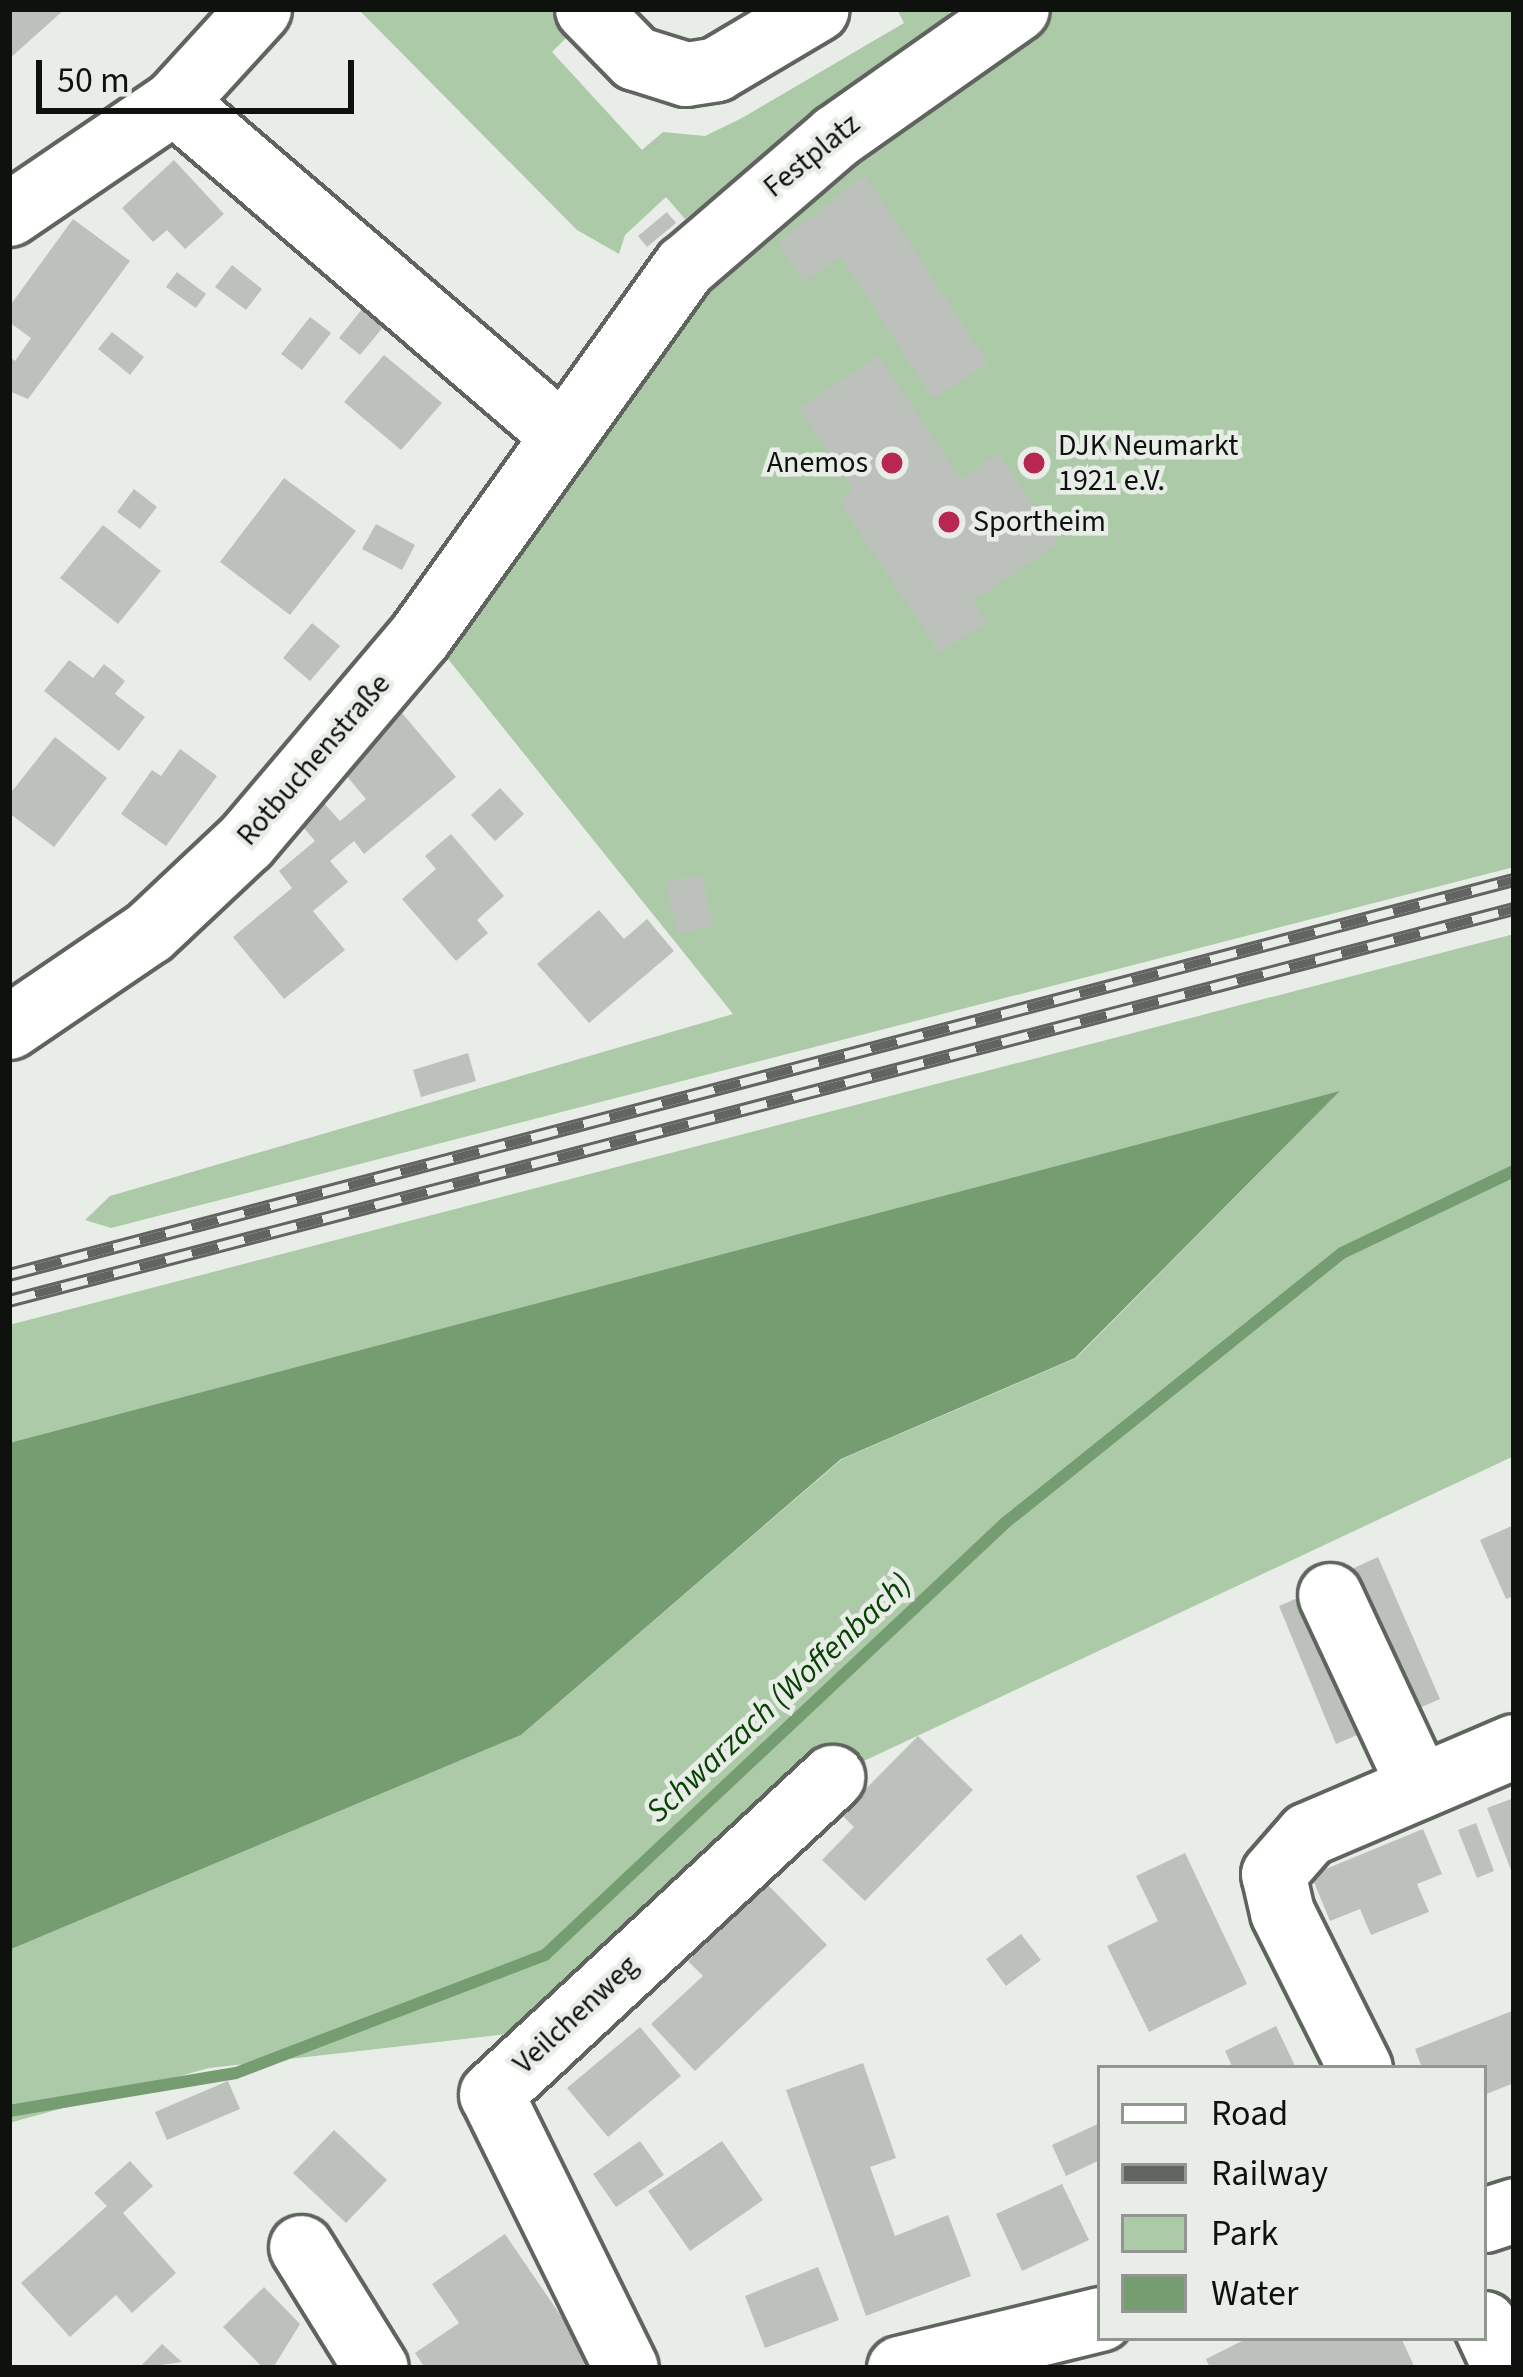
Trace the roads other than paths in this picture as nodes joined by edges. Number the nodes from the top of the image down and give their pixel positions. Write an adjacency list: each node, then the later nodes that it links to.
1 (259, 9): 5 (street)
2 (587, 9): 3 (street)
3 (818, 9)
4 (992, 16): 7 (street, Festplatz)
5 (174, 102): 6 (street); 8 (street)
6 (9, 214)
7 (631, 332): 8 (street, Rotbuchenstraße)
8 (561, 434): 9 (street, Rotbuchenstraße)
9 (9, 1027)
10 (1330, 1595): 13 (street)
11 (1514, 1746): 13 (street)
12 (832, 1777): 19 (street, Veilchenweg)
13 (1419, 1786): 14 (street)
14 (1358, 2065)
15 (301, 2247): 18 (street)
16 (1097, 2320): 20 (street)
17 (1487, 2329): 21 (street)
18 (376, 2368)
19 (626, 2368)
20 (899, 2368)
21 (1505, 2368)

